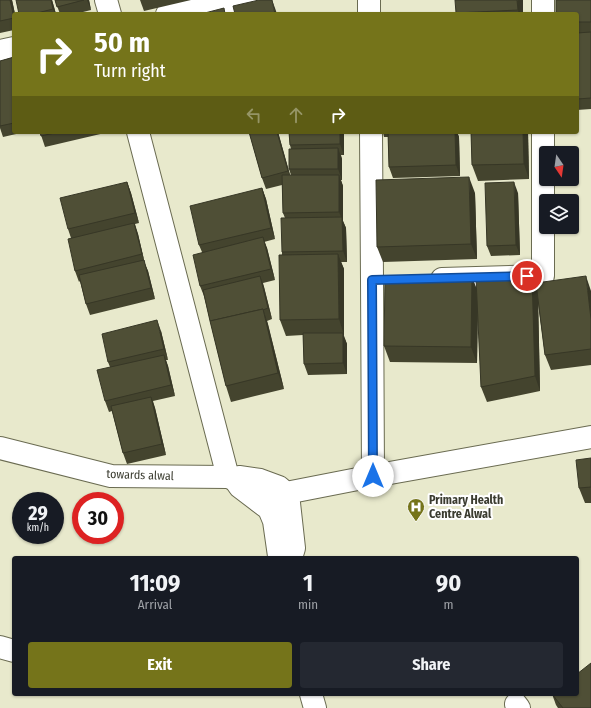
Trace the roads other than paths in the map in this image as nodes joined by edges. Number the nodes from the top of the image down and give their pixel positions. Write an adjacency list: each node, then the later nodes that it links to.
1 (106, 0): 5 (street)
2 (245, 0): 6 (street)
3 (369, 0): 7 (street)
4 (542, 0): 8 (street)
5 (109, 12)
6 (178, 12)
7 (370, 12)
8 (542, 12)
9 (12, 48): 10 (street)
10 (0, 51)
11 (139, 134): 18 (street)
12 (371, 134): 17 (street)
13 (542, 134): 14 (street)
14 (419, 279)
15 (591, 437): 17 (street)
16 (0, 448): 18 (street, towards alwal)
17 (373, 476): 19 (street)
18 (231, 478): 19 (street, towards alwal); 20 (street)
19 (286, 493): 20 (street); 22 (street)
20 (259, 501): 21 (street)
21 (279, 556)
22 (292, 556)
23 (0, 647): 24 (street)
24 (12, 650)
25 (312, 696): 26 (street)
26 (315, 708)

